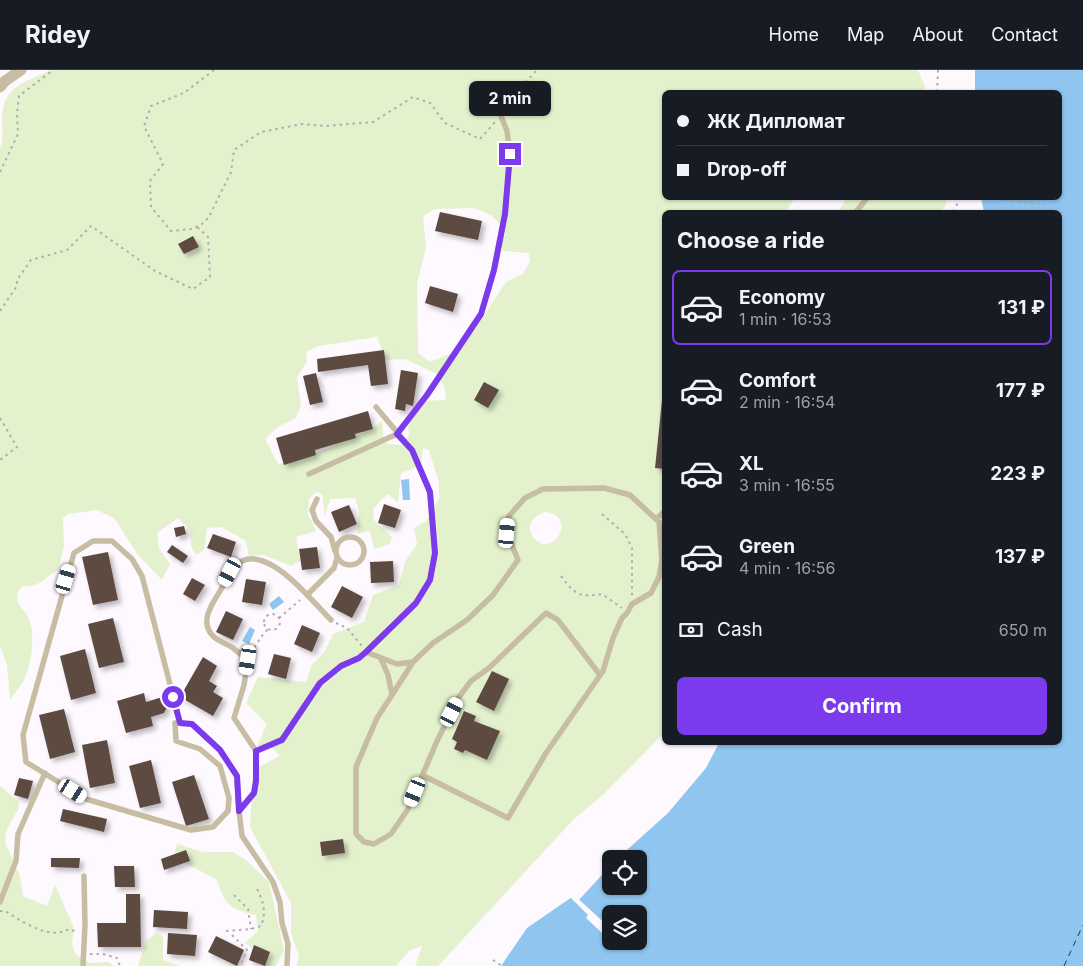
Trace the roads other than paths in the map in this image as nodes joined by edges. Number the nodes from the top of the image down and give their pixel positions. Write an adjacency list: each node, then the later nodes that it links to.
1 (21, 70): 2 (street)
2 (0, 88)
3 (499, 111): 7 (lane)
4 (865, 200): 5 (lane)
5 (858, 210)
6 (376, 408): 7 (lane)
7 (397, 434): 8 (lane); 16 (lane)
8 (308, 474)
9 (317, 499): 12 (lane)
10 (662, 514): 11 (lane)
11 (656, 519): 18 (lane); 19 (lane)
12 (336, 551): 13 (lane); 13 (lane)
13 (337, 558): 14 (lane)
14 (307, 595): 15 (lane); 22 (lane)
15 (331, 620)
16 (366, 652): 17 (lane); 22 (lane)
17 (381, 659): 18 (lane); 20 (lane)
18 (412, 662): 20 (lane)
19 (600, 675): 24 (lane); 24 (lane)
20 (392, 694): 24 (lane)
21 (180, 723): 23 (lane); 23 (lane); 25 (lane)
22 (256, 751): 25 (lane)
23 (45, 773): 27 (lane)
24 (422, 775)
25 (239, 811): 29 (lane)
26 (84, 876): 28 (lane)
27 (0, 902)
28 (83, 966)
29 (287, 966)

